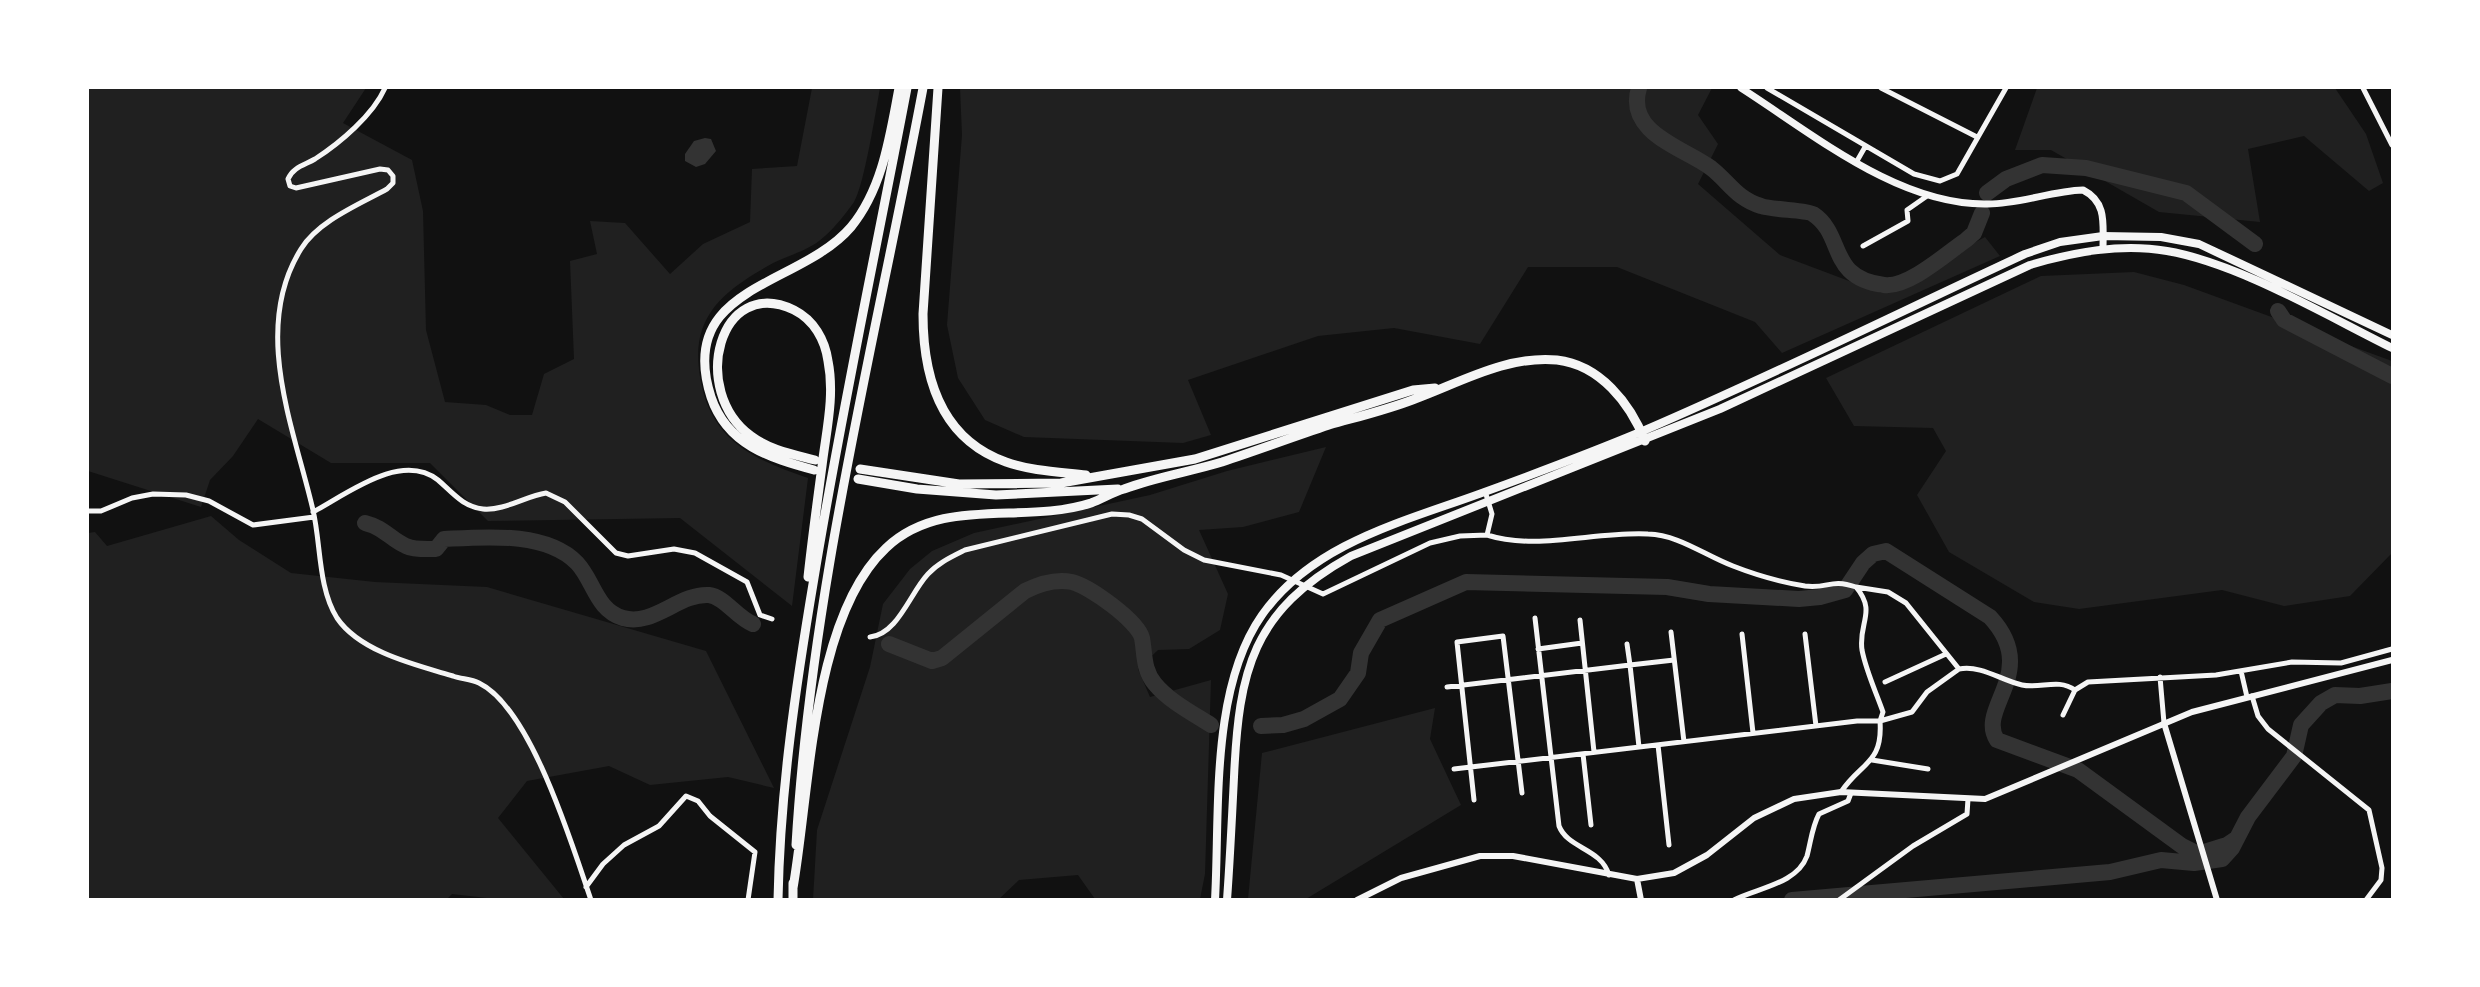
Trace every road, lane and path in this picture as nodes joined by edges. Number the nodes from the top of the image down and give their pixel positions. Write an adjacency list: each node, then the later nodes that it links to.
1 (385, 88): 28 (street)
2 (899, 88): 53 (highway)
3 (907, 88): 53 (highway)
4 (923, 88): 86 (highway)
5 (938, 88): 23 (highway)
6 (1741, 88): 14 (main road)
7 (1767, 88): 13 (street)
8 (1881, 88): 11 (street)
9 (2004, 88): 11 (street)
10 (2363, 88): 12 (street)
11 (1977, 136): 13 (street)
12 (2392, 145)
13 (1865, 147): 14 (street)
14 (1857, 160): 15 (main road)
15 (1927, 196): 16 (main road); 17 (street)
16 (2103, 236): 18 (main road); 19 (main road); 22 (main road)
17 (1863, 246)
18 (2103, 248): 20 (main road); 22 (main road)
19 (2392, 335)
20 (2392, 348)
21 (1440, 387): 22 (highway); 23 (highway); 24 (highway)
22 (1643, 436): 25 (main road); 26 (main road)
23 (1096, 476): 24 (highway)
24 (1123, 489): 86 (highway)
25 (1485, 491): 26 (street); 30 (main road)
26 (1489, 502): 29 (street); 31 (main road)
27 (88, 510): 28 (street)
28 (314, 515): 34 (street); 85 (street)
29 (1487, 536): 31 (street); 32 (street)
30 (1292, 581): 31 (street); 39 (street); 91 (main road)
31 (1304, 587): 92 (main road)
32 (1855, 587): 44 (street); 61 (street)
33 (1535, 618): 42 (street)
34 (772, 619)
35 (1580, 620): 40 (street)
36 (1671, 632): 45 (street)
37 (1742, 634): 64 (street)
38 (1805, 634): 63 (street)
39 (870, 637)
40 (1582, 643): 42 (street); 49 (street)
41 (1627, 644): 47 (street)
42 (1538, 649): 51 (street)
43 (2392, 649): 50 (street)
44 (1946, 654): 48 (street); 55 (street)
45 (1674, 660): 47 (street); 65 (street)
46 (2392, 660): 59 (street)
47 (1630, 665): 49 (street); 67 (street)
48 (1959, 669): 58 (street); 61 (street)
49 (1586, 670): 51 (street); 68 (street)
50 (2241, 671): 52 (street); 59 (street)
51 (1541, 676): 54 (street); 70 (street)
52 (2160, 677): 58 (street); 62 (street)
53 (797, 680): 89 (highway)
54 (1508, 680): 56 (street); 56 (street); 72 (street)
55 (1885, 682)
56 (1461, 685): 57 (street); 73 (street)
57 (1447, 687)
58 (2075, 690): 60 (street)
59 (2250, 696): 62 (street); 98 (street)
60 (2063, 715)
61 (1880, 722): 63 (street); 71 (street)
62 (2164, 723): 79 (street); 97 (street)
63 (1816, 726): 64 (street)
64 (1754, 733): 65 (street)
65 (1684, 741): 66 (street)
66 (1658, 745): 67 (street); 82 (street)
67 (1639, 747): 68 (street)
68 (1594, 752): 69 (street)
69 (1583, 754): 70 (street); 81 (street)
70 (1551, 757): 72 (street); 83 (street)
71 (1872, 760): 75 (street); 76 (street)
72 (1517, 761): 73 (street); 77 (street)
73 (1471, 767): 74 (street); 80 (street)
74 (1454, 769)
75 (1928, 769)
76 (1841, 792): 78 (street); 84 (street)
77 (1522, 793)
78 (1851, 793): 79 (street); 95 (street)
79 (1968, 799): 96 (street)
80 (1474, 800)
81 (1591, 825)
82 (1669, 845)
83 (1609, 875): 84 (street); 93 (street)
84 (1637, 879): 94 (street)
85 (586, 887): 87 (street); 88 (street)
86 (793, 887): 90 (highway)
87 (591, 900)
88 (748, 900)
89 (778, 900)
90 (793, 900)
91 (1215, 900)
92 (1227, 900)
93 (1357, 900)
94 (1641, 900)
95 (1734, 900)
96 (1839, 900)
97 (2217, 900)
98 (2366, 900)

